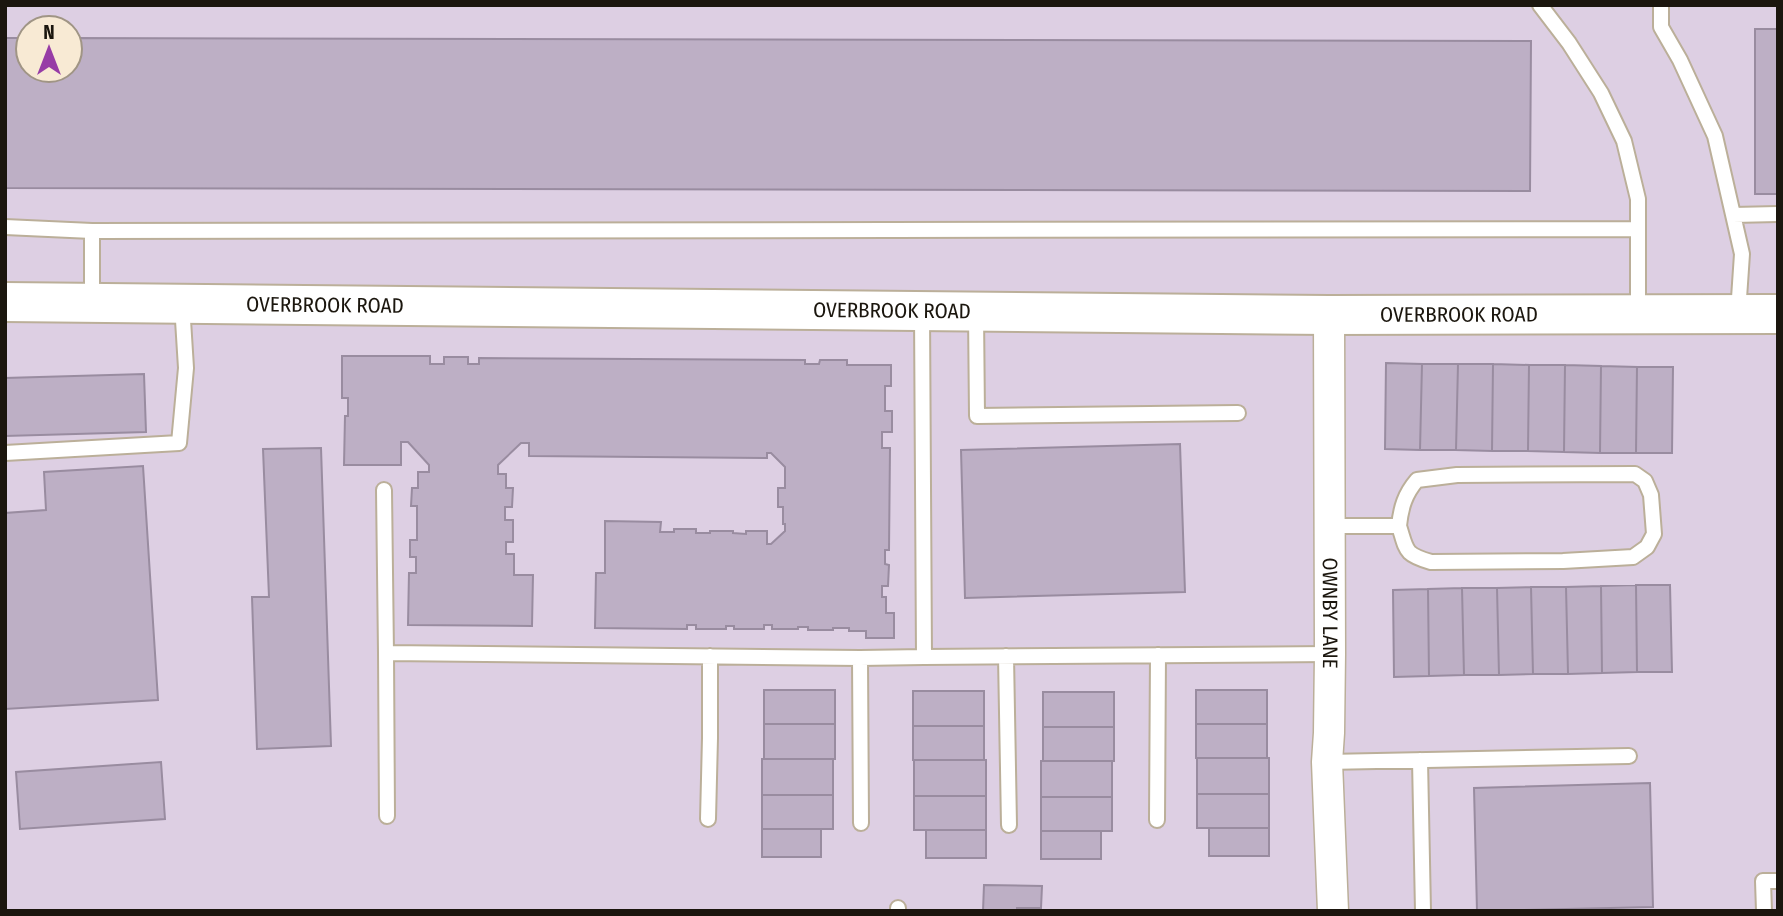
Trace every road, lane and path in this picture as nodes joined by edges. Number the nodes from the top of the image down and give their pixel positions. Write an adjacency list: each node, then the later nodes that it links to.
1 (1540, 5): 6 (lane)
2 (1661, 5): 4 (lane)
3 (1778, 214): 4 (lane)
4 (1733, 215): 14 (lane)
5 (5, 227): 7 (lane)
6 (1638, 229): 7 (lane); 13 (lane)
7 (92, 231): 9 (lane)
8 (5, 302): 9 (street, OVERBROOK ROAD)
9 (92, 303): 10 (street, OVERBROOK ROAD)
10 (182, 304): 11 (street, OVERBROOK ROAD); 18 (lane)
11 (922, 311): 12 (street, OVERBROOK ROAD); 27 (lane)
12 (976, 311): 16 (street, OVERBROOK ROAD); 17 (lane)
13 (1638, 314): 14 (street, OVERBROOK ROAD); 16 (street, OVERBROOK ROAD)
14 (1738, 314): 15 (street, OVERBROOK ROAD)
15 (1778, 314)
16 (1329, 315): 20 (street, OWNBY LANE)
17 (1238, 413)
18 (5, 453)
19 (384, 490): 22 (lane)
20 (1329, 526): 21 (lane); 23 (street, OWNBY LANE)
21 (1399, 526): 21 (lane)
22 (386, 653): 25 (lane); 32 (lane)
23 (1330, 654): 24 (lane); 31 (street, OWNBY LANE)
24 (1158, 655): 26 (lane); 34 (lane)
25 (710, 656): 28 (lane); 33 (lane)
26 (1006, 656): 27 (lane); 36 (lane)
27 (924, 657): 28 (lane)
28 (860, 658): 35 (lane)
29 (1629, 756): 30 (lane)
30 (1420, 760): 31 (lane); 39 (lane)
31 (1327, 762): 38 (street, OWNBY LANE)
32 (387, 816)
33 (708, 819)
34 (1157, 820)
35 (861, 823)
36 (1009, 825)
37 (1778, 881): 40 (lane)
38 (1333, 911)
39 (1423, 911)
40 (1764, 911)

